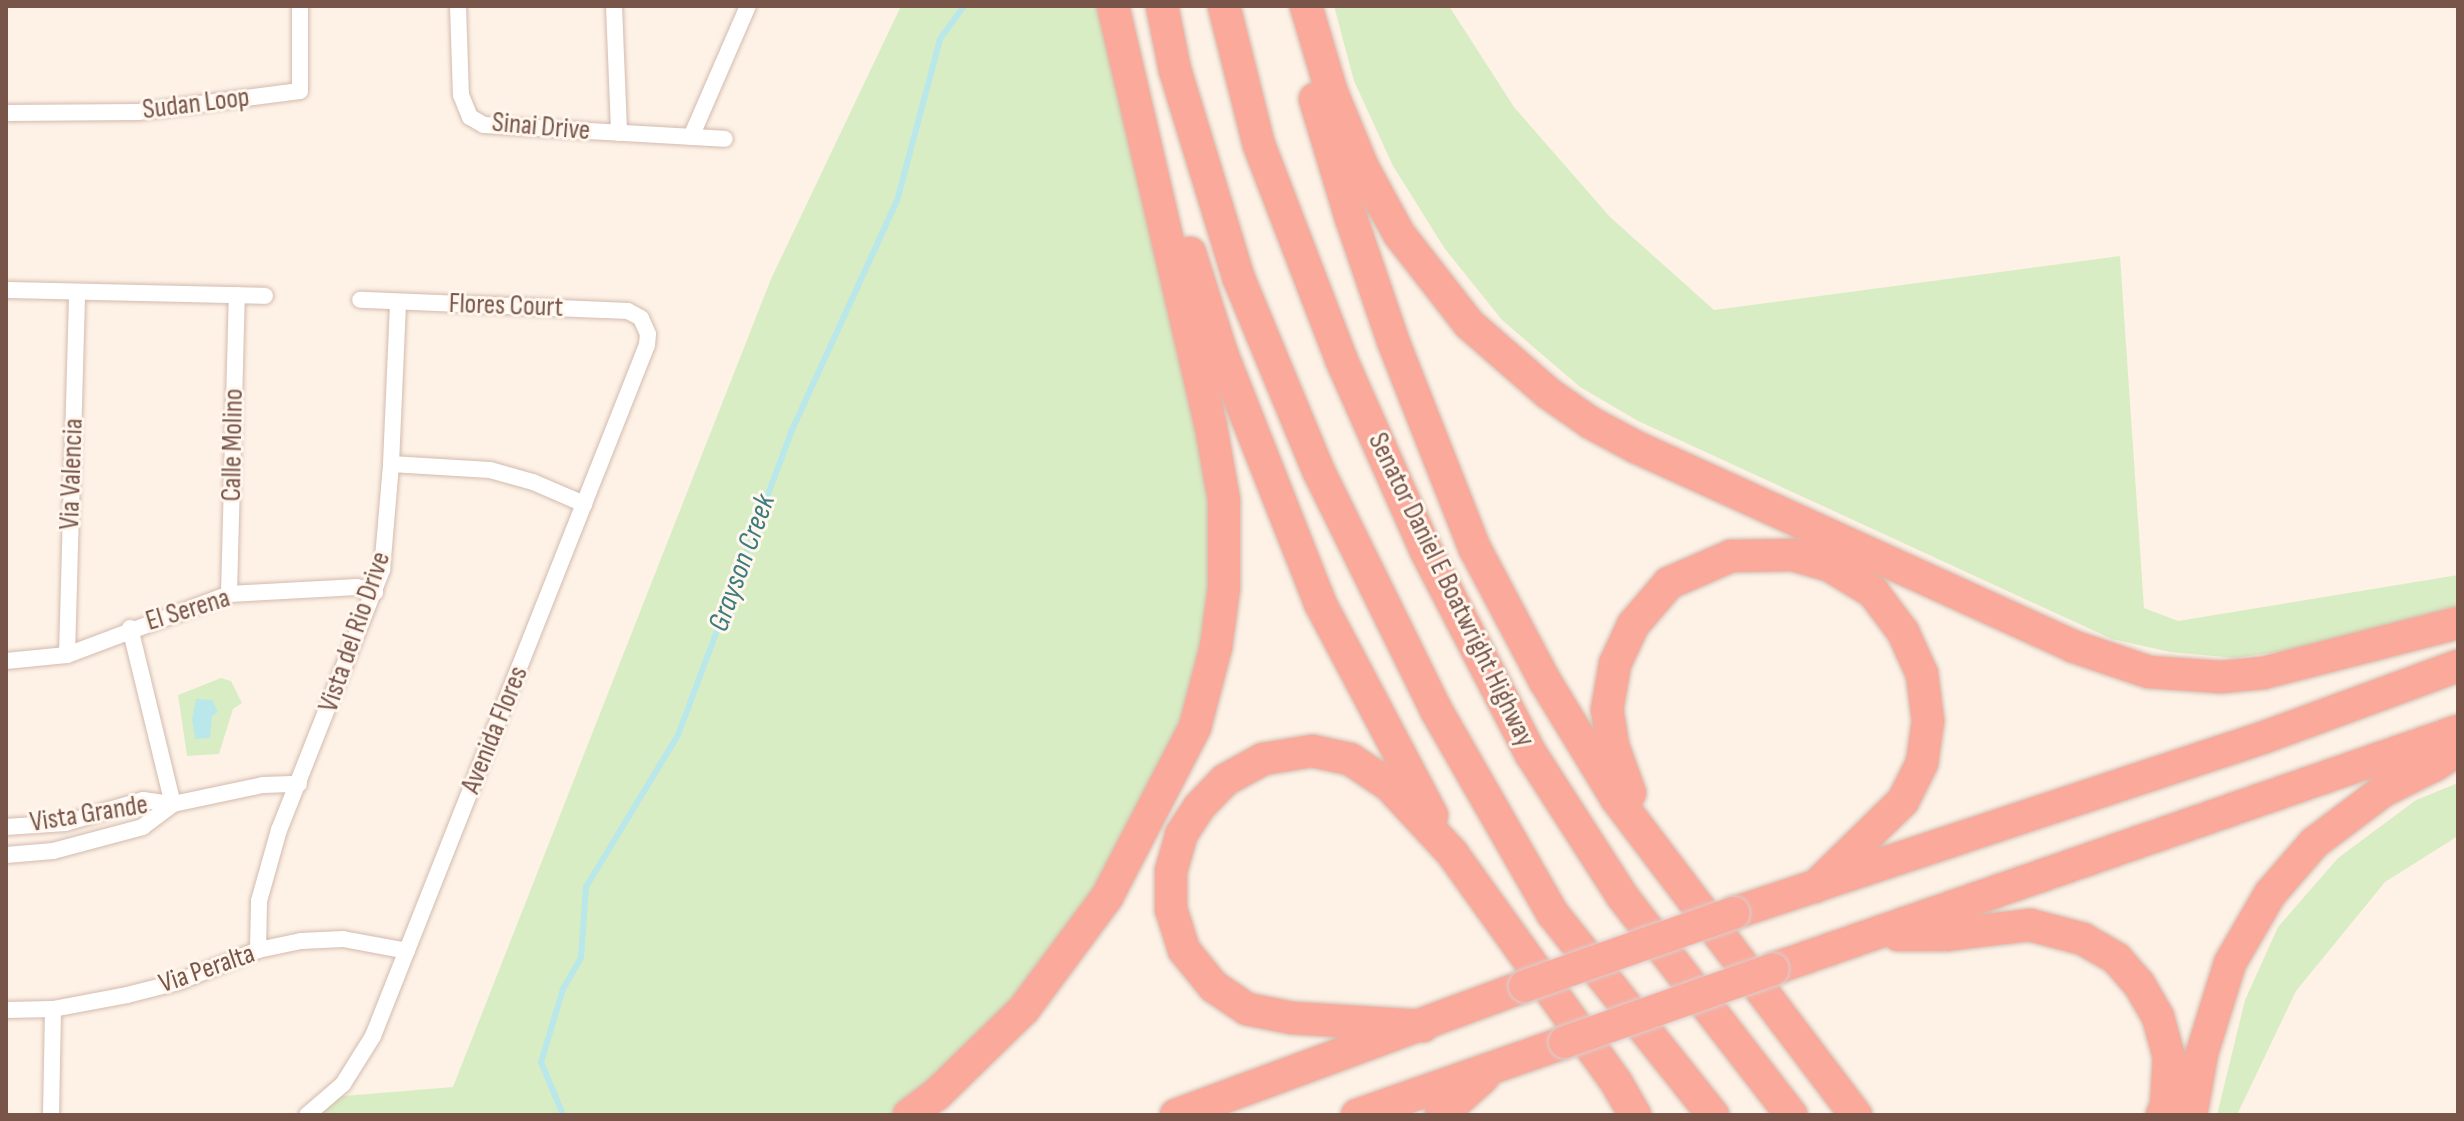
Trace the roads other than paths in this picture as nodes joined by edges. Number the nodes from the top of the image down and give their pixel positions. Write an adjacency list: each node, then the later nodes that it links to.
1 (300, 6): 10 (street, Sudan Loop)
2 (458, 6): 11 (street, Sinai Drive)
3 (614, 6): 11 (street)
4 (748, 6): 12 (street)
5 (1162, 6): 55 (highway)
6 (1224, 6): 56 (highway, Senator Daniel E Boatwright Highway)
7 (1295, 6): 35 (highway)
8 (1306, 6): 25 (highway)
9 (1114, 15): 36 (highway); 49 (highway)
10 (6, 113)
11 (619, 133): 12 (street, Sinai Drive)
12 (691, 137): 13 (street, Sinai Drive)
13 (725, 139)
14 (6, 290): 15 (street)
15 (77, 293): 16 (street); 27 (street, Via Valencia)
16 (237, 295): 17 (street); 24 (street, Calle Molino)
17 (265, 296)
18 (360, 300): 19 (street, Flores Court)
19 (398, 303): 20 (street, Flores Court); 21 (street, Vista del Rio Drive)
20 (645, 325): 22 (street, Avenida Flores)
21 (391, 464): 22 (street); 23 (street, Vista del Rio Drive)
22 (584, 504): 41 (street, Avenida Flores)
23 (375, 592): 24 (street, El Serena); 32 (street, Vista del Rio Drive)
24 (229, 594): 26 (street, El Serena)
25 (2458, 623)
26 (130, 628): 27 (street, El Serena); 33 (street, Vista Grande)
27 (67, 655): 28 (street, El Serena)
28 (6, 661)
29 (2458, 666): 38 (highway)
30 (2458, 731): 39 (highway)
31 (2458, 750): 59 (highway)
32 (299, 784): 33 (street, Vista Grande); 40 (street, Vista del Rio Drive)
33 (173, 804): 34 (street, Vista Grande); 37 (street, Vista Grande)
34 (6, 827)
35 (1655, 847): 38 (highway); 57 (highway)
36 (1452, 853): 44 (highway); 46 (highway)
37 (6, 855)
38 (1815, 887): 44 (highway, bridge)
39 (1871, 935): 45 (highway, bridge); 58 (highway)
40 (258, 950): 41 (street, Via Peralta); 42 (street, Via Peralta)
41 (407, 951): 48 (street, Avenida Flores)
42 (53, 1009): 43 (street, Via Peralta); 47 (street)
43 (6, 1010)
44 (1423, 1026): 50 (highway)
45 (1494, 1067): 51 (highway); 52 (highway)
46 (1616, 1082): 53 (highway); 54 (highway)
47 (51, 1115)
48 (307, 1115)
49 (909, 1115)
50 (1176, 1115)
51 (1357, 1115)
52 (1441, 1115)
53 (1635, 1115)
54 (1647, 1115)
55 (1713, 1115)
56 (1791, 1115)
57 (1856, 1115)
58 (2162, 1115)
59 (2191, 1115)

